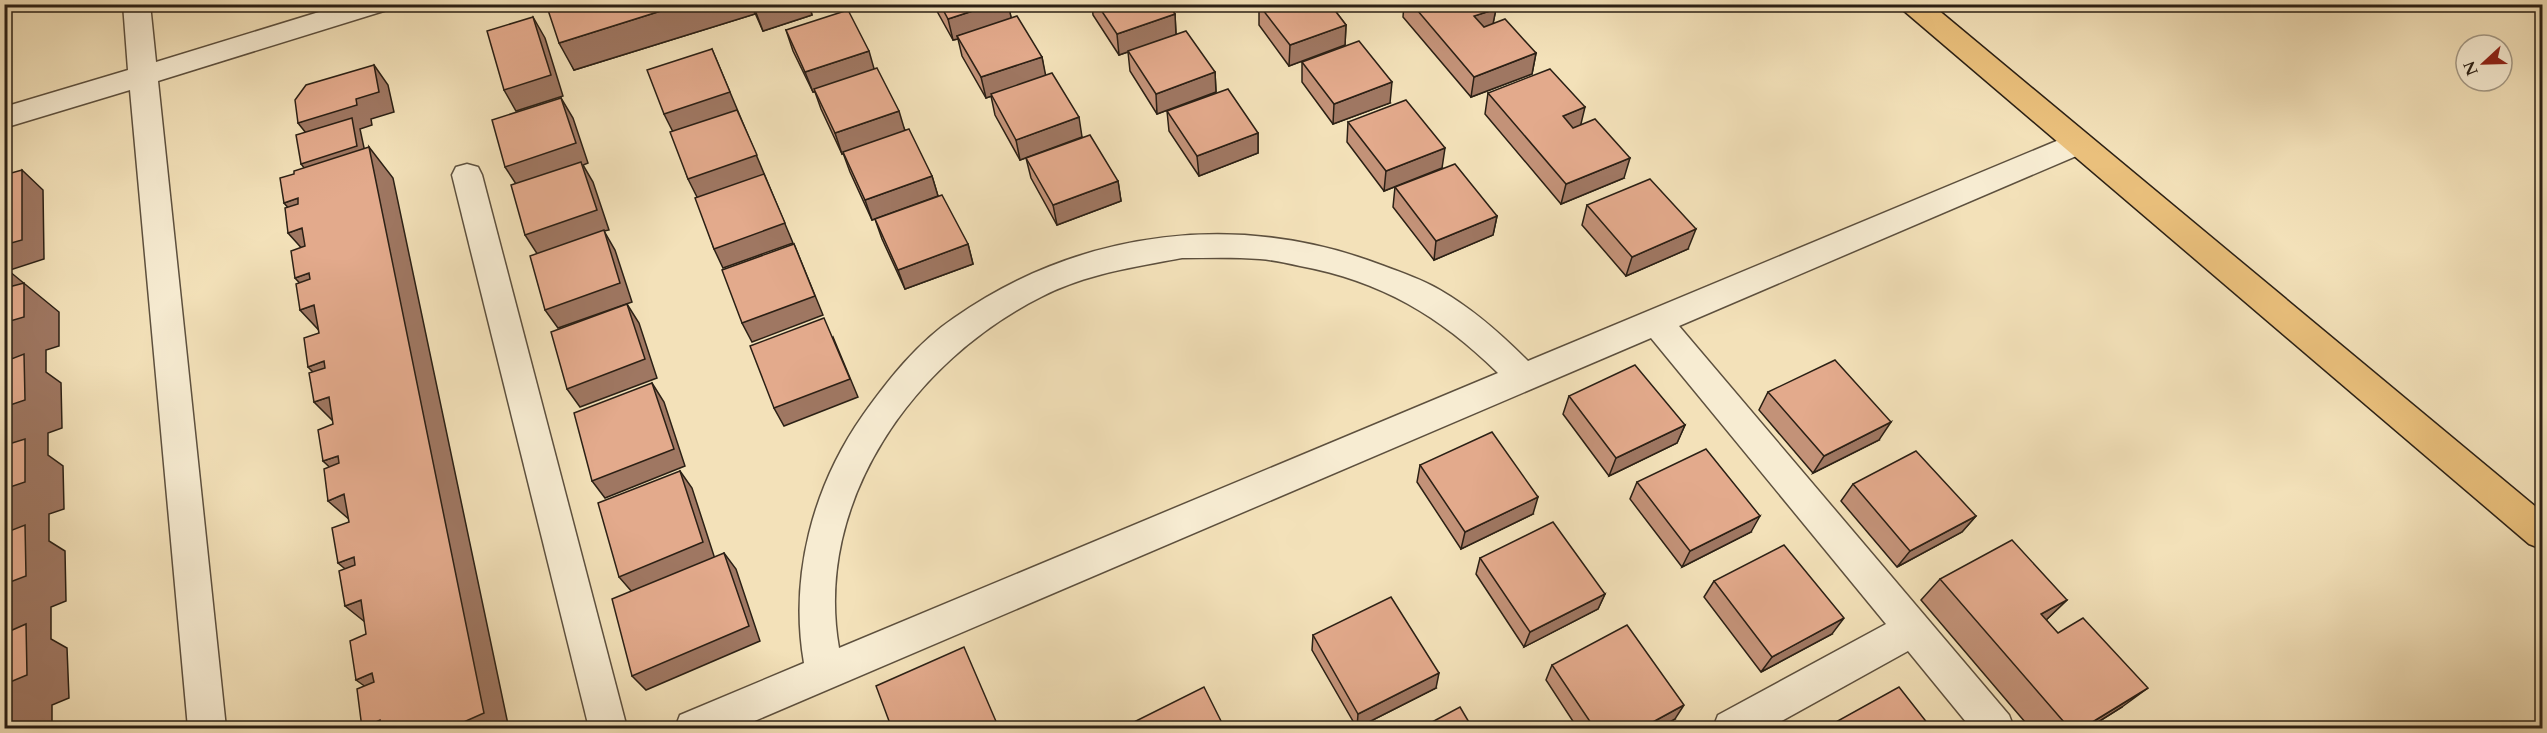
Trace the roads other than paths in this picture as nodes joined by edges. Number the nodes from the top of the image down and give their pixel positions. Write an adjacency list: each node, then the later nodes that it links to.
1 (136, 4): 4 (street)
2 (377, 4): 4 (street)
3 (1913, 4): 6 (main road)
4 (143, 76): 5 (street); 13 (street)
5 (4, 118)
6 (2078, 143): 8 (street); 10 (main road)
7 (467, 175): 14 (street)
8 (1656, 321): 9 (street); 11 (street)
9 (1524, 378): 12 (street); 12 (street)
10 (2542, 532)
11 (1913, 629): 16 (street); 17 (street)
12 (825, 673): 15 (street)
13 (207, 729)
14 (608, 729)
15 (694, 729)
16 (1732, 729)
17 (1995, 729)

